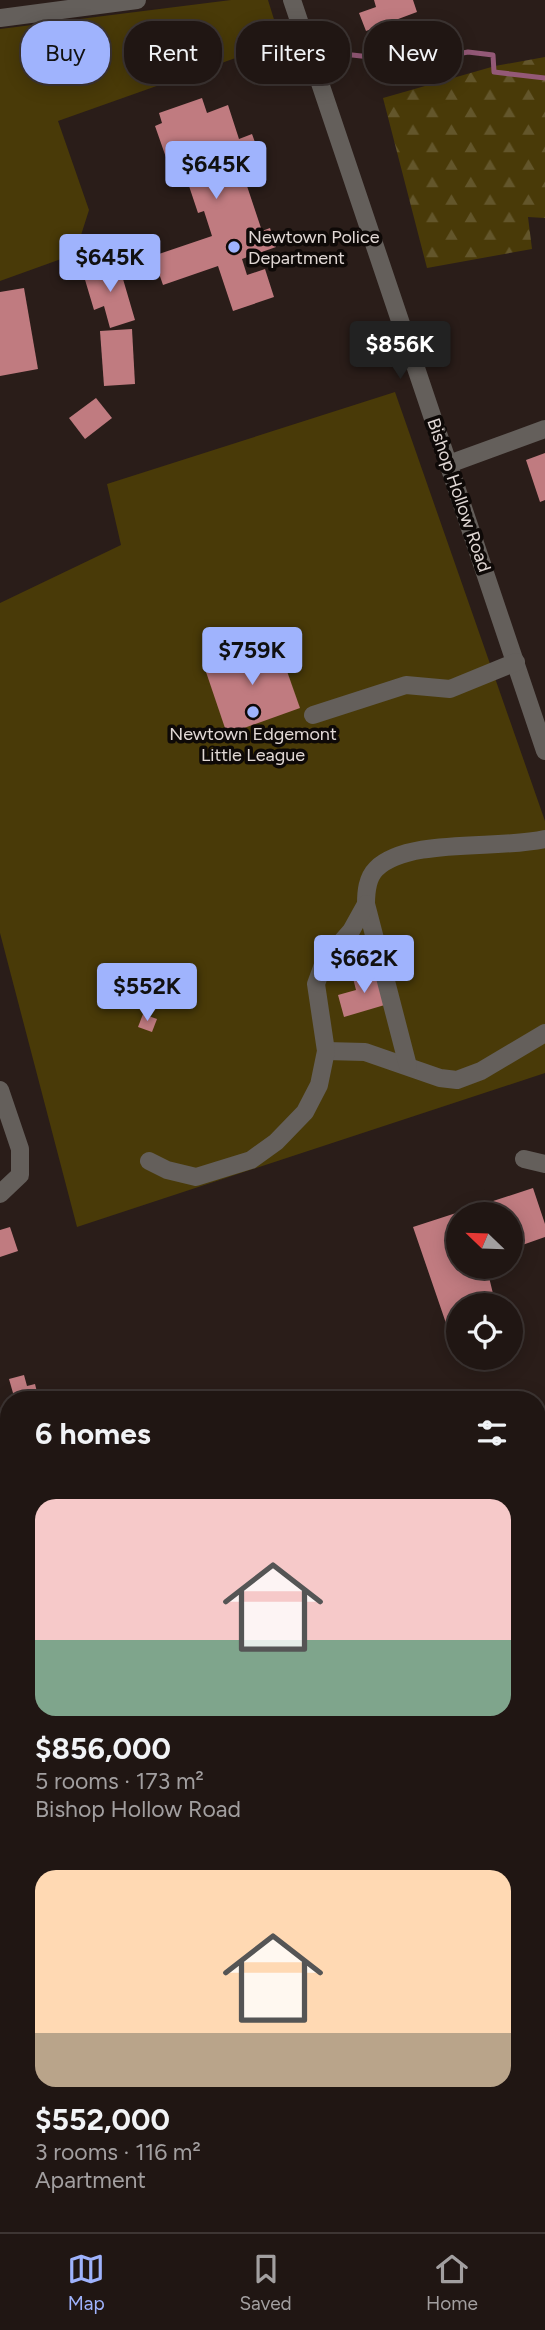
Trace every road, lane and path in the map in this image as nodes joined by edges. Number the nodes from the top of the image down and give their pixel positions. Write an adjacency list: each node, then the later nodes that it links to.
1 (137, 0): 3 (street)
2 (292, 0): 5 (street, Bishop Hollow Road)
3 (0, 18)
4 (545, 429): 5 (street)
5 (449, 464): 6 (street, Bishop Hollow Road)
6 (516, 662): 7 (street); 8 (street, Bishop Hollow Road)
7 (313, 715)
8 (545, 751)
9 (545, 839): 10 (street)
10 (366, 904): 12 (street); 13 (street)
11 (545, 1033): 13 (street)
12 (326, 1051): 13 (street); 16 (street)
13 (408, 1066)
14 (0, 1090): 18 (street)
15 (524, 1159): 17 (street)
16 (149, 1161)
17 (545, 1164)
18 (0, 1194)

